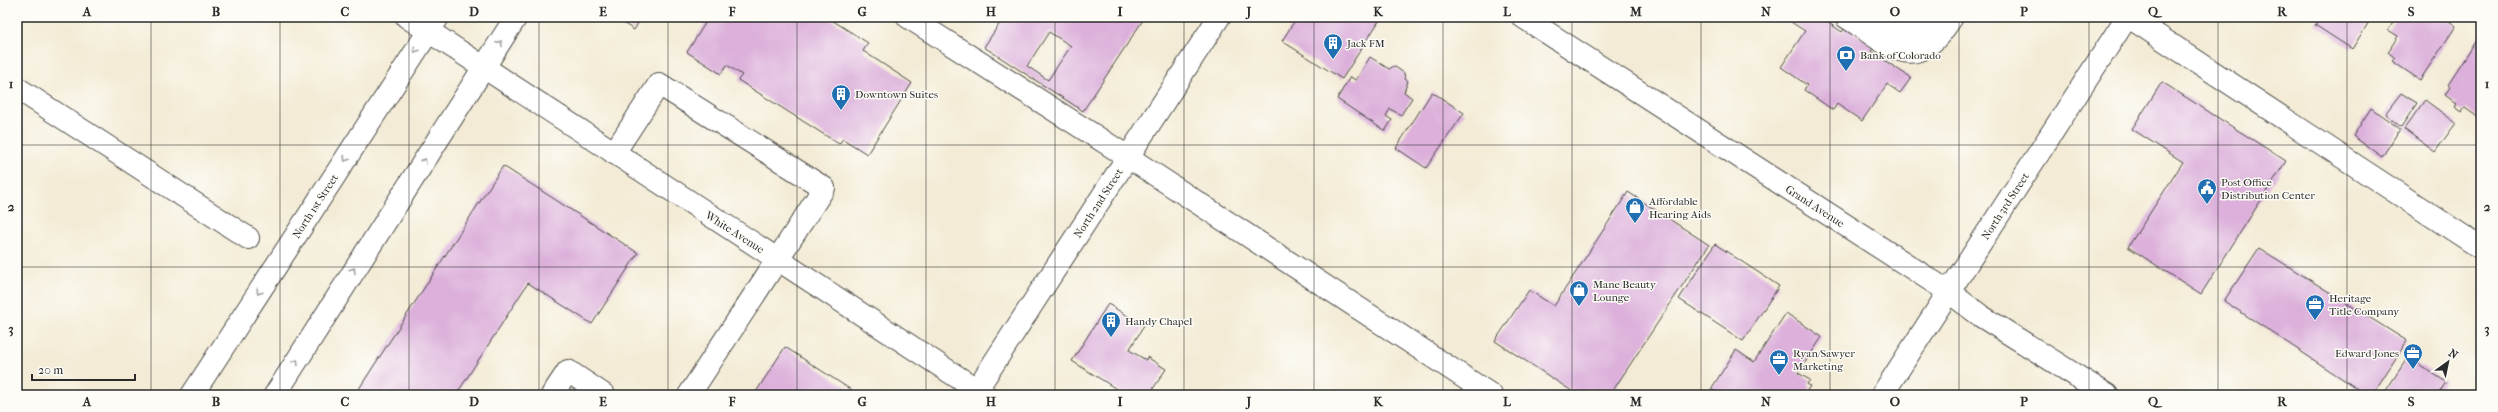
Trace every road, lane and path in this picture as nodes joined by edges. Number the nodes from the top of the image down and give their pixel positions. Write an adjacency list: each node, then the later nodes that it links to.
1 (407, 17): 10 (main road, White Avenue)
2 (516, 17): 12 (main road, one-way to 2)
3 (908, 17): 15 (main road)
4 (1219, 17): 15 (main road, North 2nd Street)
5 (1523, 17): 19 (main road, Grand Avenue)
6 (1908, 17): 11 (main road)
7 (1930, 17): 11 (main road)
8 (1952, 17): 11 (main road)
9 (2128, 17): 17 (main road); 19 (main road, North 3rd Street)
10 (433, 24): 12 (main road, White Avenue); 21 (main road, North 1st Street, one-way to 21)
11 (1874, 29)
12 (484, 68): 14 (main road, White Avenue); 22 (main road, one-way to 12)
13 (17, 88): 16 (main road)
14 (614, 153): 18 (main road, White Avenue); 18 (main road)
15 (1128, 157): 20 (main road, North 2nd Street); 26 (main road)
16 (248, 238)
17 (2481, 248)
18 (778, 260): 20 (main road, White Avenue); 25 (main road)
19 (1949, 292): 27 (main road, North 3rd Street); 28 (main road, Grand Avenue)
20 (981, 392)
21 (192, 395)
22 (275, 395)
23 (552, 395): 24 (main road)
24 (604, 395)
25 (689, 395)
26 (1491, 395)
27 (1882, 395)
28 (2107, 395)

